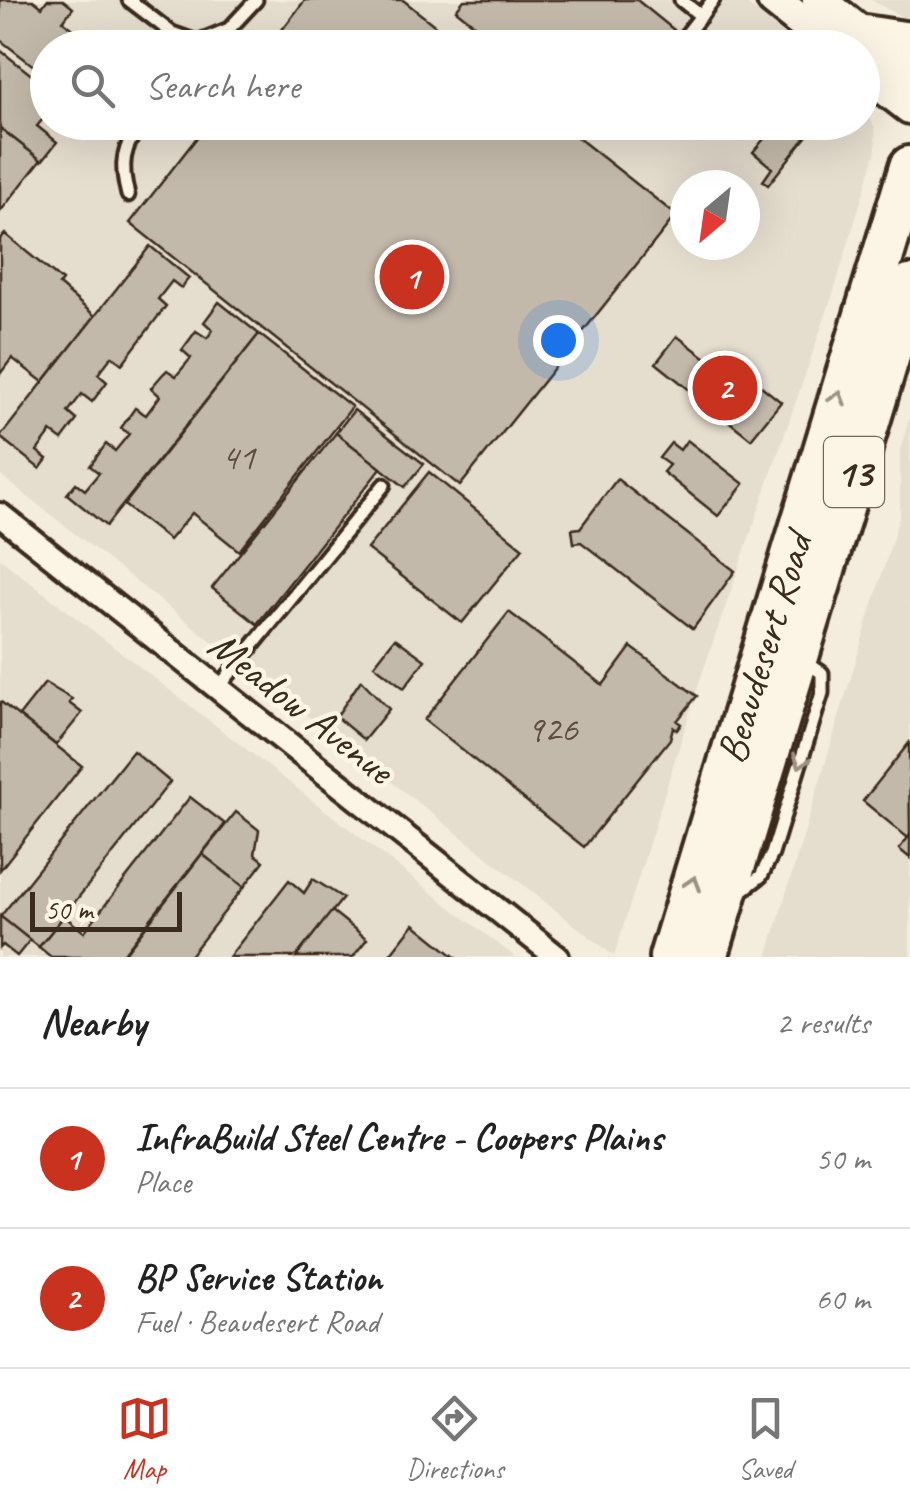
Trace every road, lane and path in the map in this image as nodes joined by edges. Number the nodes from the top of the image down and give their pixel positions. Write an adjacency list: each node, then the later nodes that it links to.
1 (128, 0): 8 (lane)
2 (256, 0): 9 (lane)
3 (681, 0): 7 (lane)
4 (713, 0): 7 (lane)
5 (774, 0): 11 (main road)
6 (819, 0): 12 (main road)
7 (701, 16): 10 (lane)
8 (167, 30)
9 (224, 30)
10 (690, 30)
11 (820, 30)
12 (839, 30)
13 (910, 43): 14 (highway)
14 (880, 47)
15 (880, 61): 16 (main road)
16 (910, 72)
17 (880, 78): 18 (main road)
18 (910, 108)
19 (131, 140): 21 (lane)
20 (910, 167): 25 (highway, Beaudesert Road / 13, one-way to 20)
21 (128, 195)
22 (910, 286): 25 (highway, Beaudesert Road / 13)
23 (384, 485): 26 (lane)
24 (0, 515): 26 (street, Meadow Avenue)
25 (778, 659): 28 (highway, Beaudesert Road / 13, one-way to 25); 29 (highway, Beaudesert Road / 13, one-way to 29)
26 (218, 688): 27 (street, Meadow Avenue)
27 (557, 957)
28 (670, 957)
29 (707, 957)

